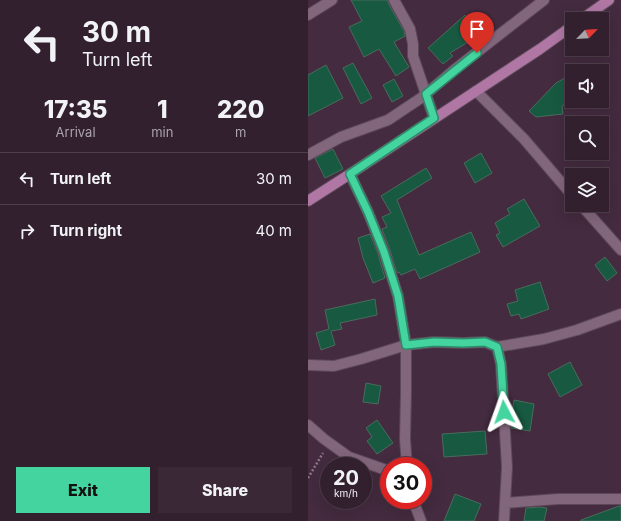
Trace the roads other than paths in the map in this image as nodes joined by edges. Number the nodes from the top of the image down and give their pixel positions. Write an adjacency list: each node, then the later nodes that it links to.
1 (332, 0): 6 (street)
2 (394, 0): 9 (street)
3 (544, 0): 9 (street)
4 (609, 0): 5 (main road)
5 (592, 12)
6 (308, 15)
7 (565, 31): 8 (main road)
8 (476, 91): 10 (main road); 13 (street)
9 (426, 94): 10 (street); 11 (street)
10 (434, 118): 12 (main road)
11 (308, 155)
12 (350, 174): 14 (main road); 18 (street)
13 (565, 187)
14 (308, 201)
15 (587, 212): 16 (street)
16 (621, 250)
17 (621, 314): 19 (street)
18 (406, 345): 19 (street); 20 (street); 22 (street)
19 (497, 347): 25 (street)
20 (308, 365)
21 (308, 425): 23 (street)
22 (407, 457)
23 (380, 467)
24 (621, 499): 25 (street)
25 (505, 503): 28 (street)
26 (416, 509): 27 (street)
27 (421, 521)
28 (504, 521)

